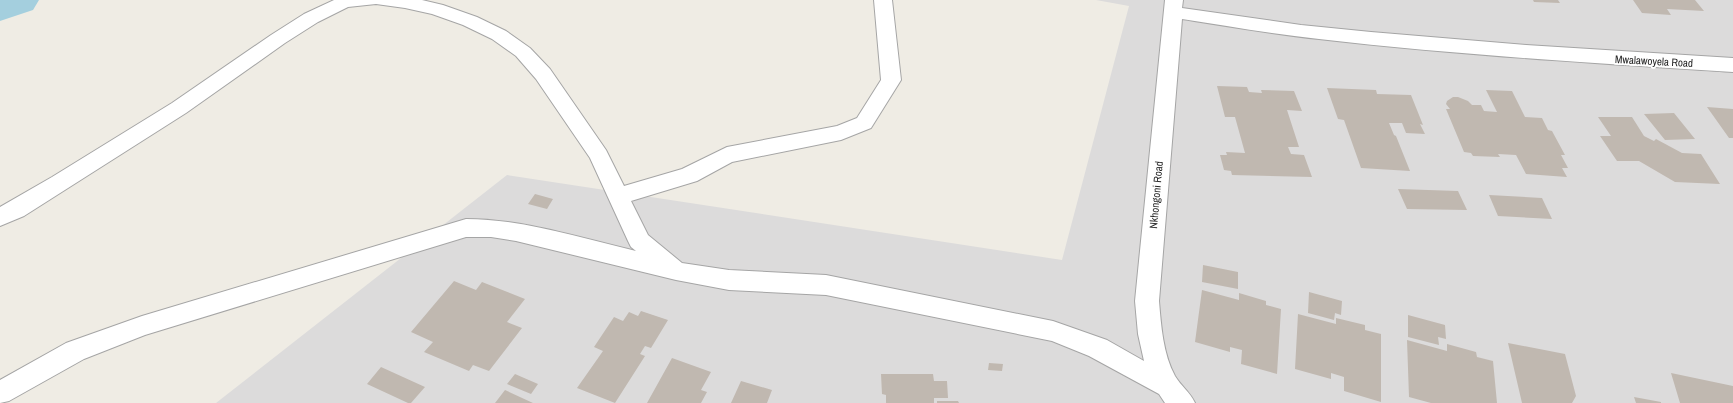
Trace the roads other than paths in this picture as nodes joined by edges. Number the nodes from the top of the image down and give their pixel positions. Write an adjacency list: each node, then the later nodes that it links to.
1 (370, 0): 7 (street)
2 (382, 0): 6 (street)
3 (883, 0): 6 (street)
4 (1173, 6): 5 (street, Mwalawoyela Road); 10 (street, Nkhongoni Road)
5 (1733, 65)
6 (619, 196): 8 (street)
7 (0, 217)
8 (676, 271): 9 (street); 10 (street)
9 (0, 393)
10 (1176, 395)

